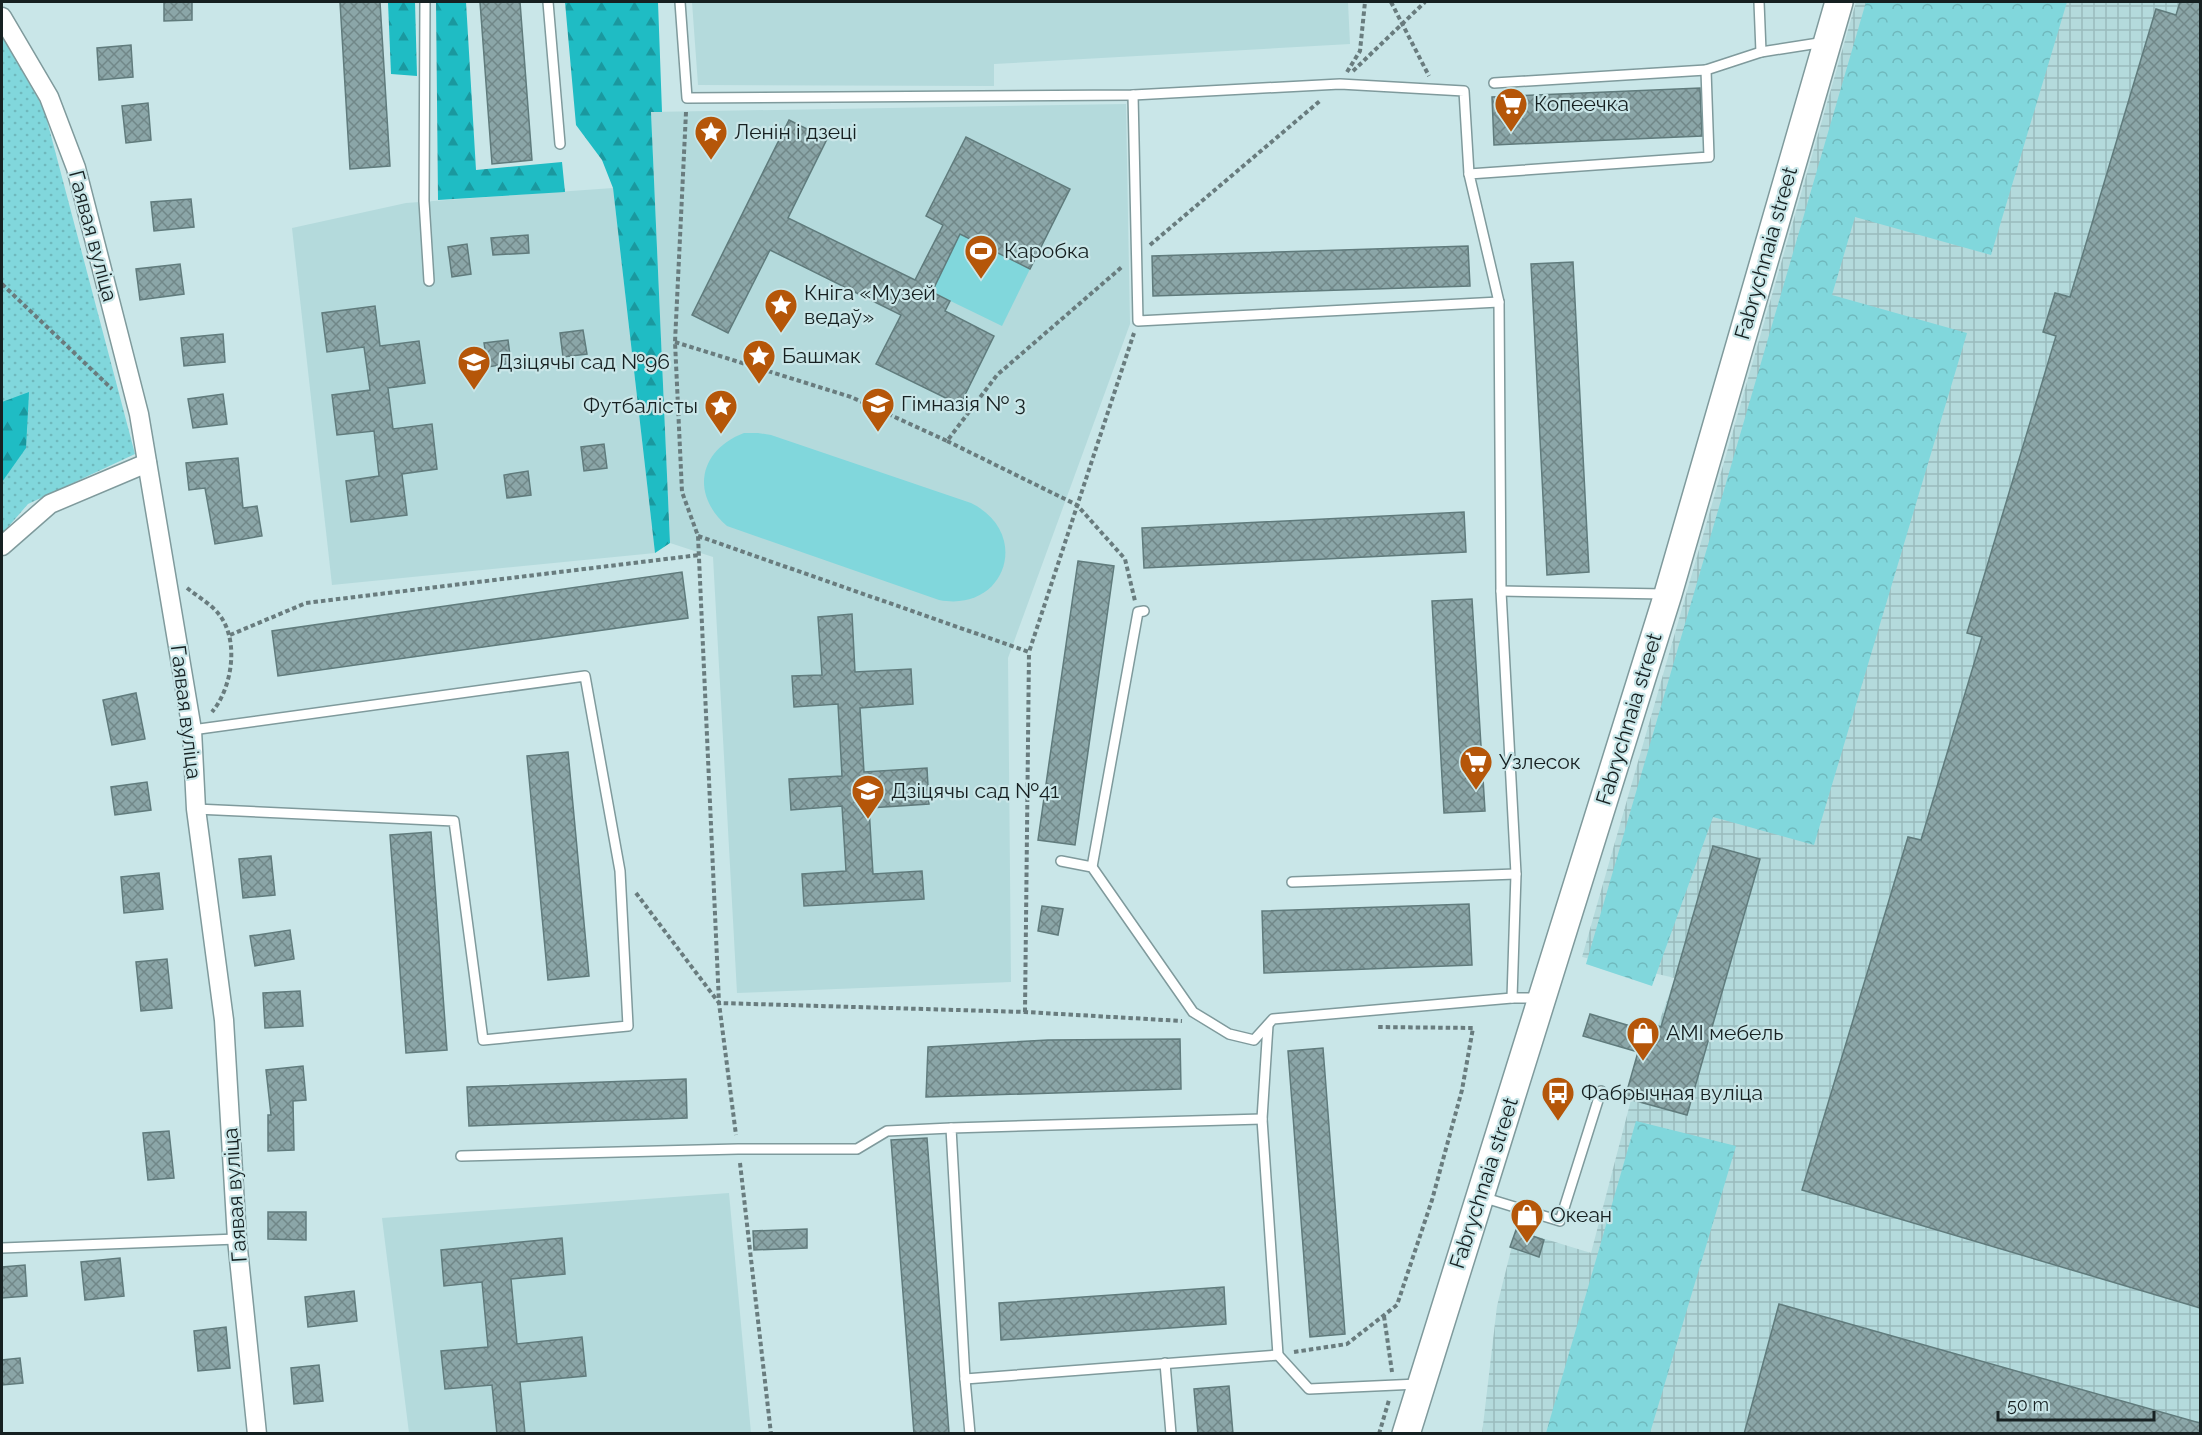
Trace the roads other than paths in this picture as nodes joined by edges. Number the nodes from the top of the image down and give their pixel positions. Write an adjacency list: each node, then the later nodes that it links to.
1 (425, 2): 14 (lane)
2 (548, 2): 12 (lane)
3 (680, 2): 11 (lane)
4 (1759, 2): 8 (lane)
5 (1839, 2): 7 (main road, Fabrychnaia street)
6 (2, 17): 16 (street, Гаявая вуліца)
7 (1827, 42): 8 (lane); 19 (main road, Fabrychnaia street)
8 (1761, 52): 9 (lane)
9 (1706, 70): 10 (lane); 13 (lane)
10 (1494, 83)
11 (1133, 95): 13 (lane); 15 (lane)
12 (560, 144)
13 (1469, 174): 15 (lane)
14 (429, 281)
15 (1499, 302): 18 (lane)
16 (147, 463): 17 (street); 21 (street, Гаявая вуліца)
17 (2, 546)
18 (1502, 591): 19 (lane); 25 (lane)
19 (1668, 594): 28 (main road, Fabrychnaia street)
20 (1141, 611): 24 (lane)
21 (192, 730): 22 (street, Гаявая вуліца); 22 (lane)
22 (196, 809): 35 (street, Гаявая вуліца)
23 (1061, 861): 24 (lane)
24 (1092, 867): 29 (lane)
25 (1516, 874): 26 (lane); 27 (lane)
26 (1292, 882)
27 (1512, 998): 28 (lane); 29 (lane)
28 (1543, 998): 34 (main road, Fabrychnaia street)
29 (1268, 1025): 31 (lane)
30 (1601, 1091): 34 (lane)
31 (1262, 1119): 32 (lane); 37 (lane)
32 (951, 1128): 33 (lane); 39 (lane)
33 (461, 1156)
34 (1480, 1196): 40 (main road, Fabrychnaia street)
35 (237, 1239): 36 (lane); 41 (street, Гаявая вуліца)
36 (2, 1248)
37 (1278, 1355): 38 (lane); 40 (lane)
38 (1165, 1363): 39 (lane); 43 (lane)
39 (965, 1379): 42 (lane)
40 (1421, 1384): 44 (main road, Fabrychnaia street)
41 (257, 1434)
42 (970, 1434)
43 (1171, 1434)
44 (1406, 1434)

